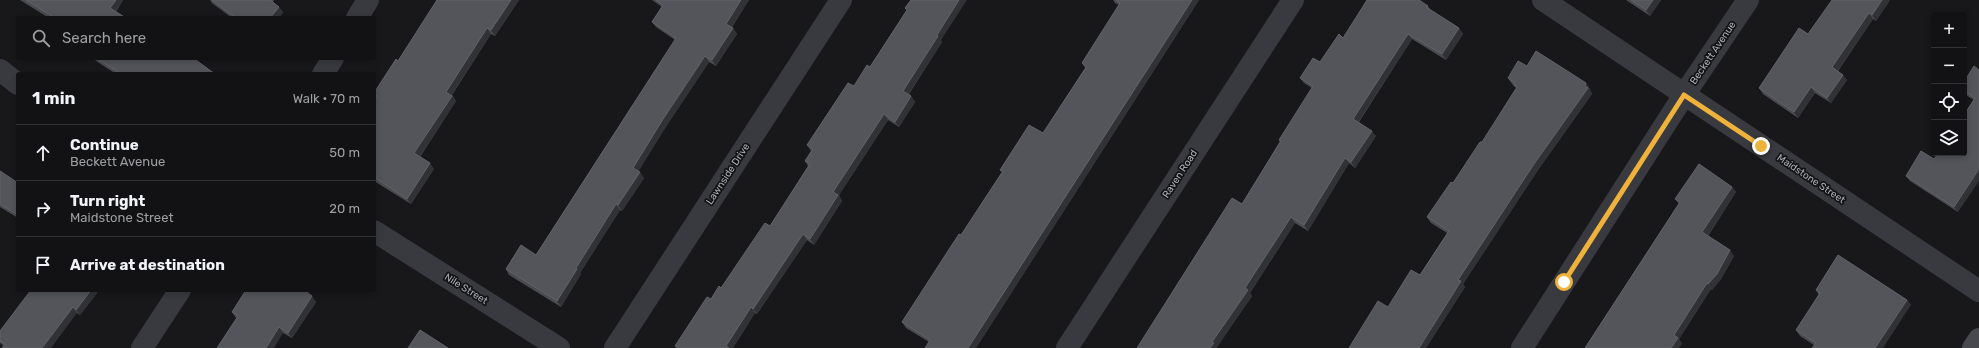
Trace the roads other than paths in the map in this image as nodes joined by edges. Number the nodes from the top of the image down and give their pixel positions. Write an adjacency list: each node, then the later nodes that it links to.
1 (368, 0): 6 (street)
2 (841, 0): 18 (street, Lawnside Drive)
3 (1293, 0): 19 (street, Raven Road)
4 (1543, 0): 11 (street, Maidstone Street)
5 (1748, 0): 11 (street, Beckett Avenue)
6 (358, 16)
7 (332, 60): 9 (street)
8 (0, 70): 10 (street)
9 (324, 72)
10 (16, 82)
11 (1684, 95): 13 (street, Maidstone Street); 20 (street, Beckett Avenue)
12 (376, 232): 17 (street, Nile Street)
13 (1979, 291)
14 (179, 292): 16 (street)
15 (1979, 339): 21 (street)
16 (142, 348)
17 (559, 348)
18 (615, 348)
19 (1068, 348)
20 (1522, 348)
21 (1973, 348)

